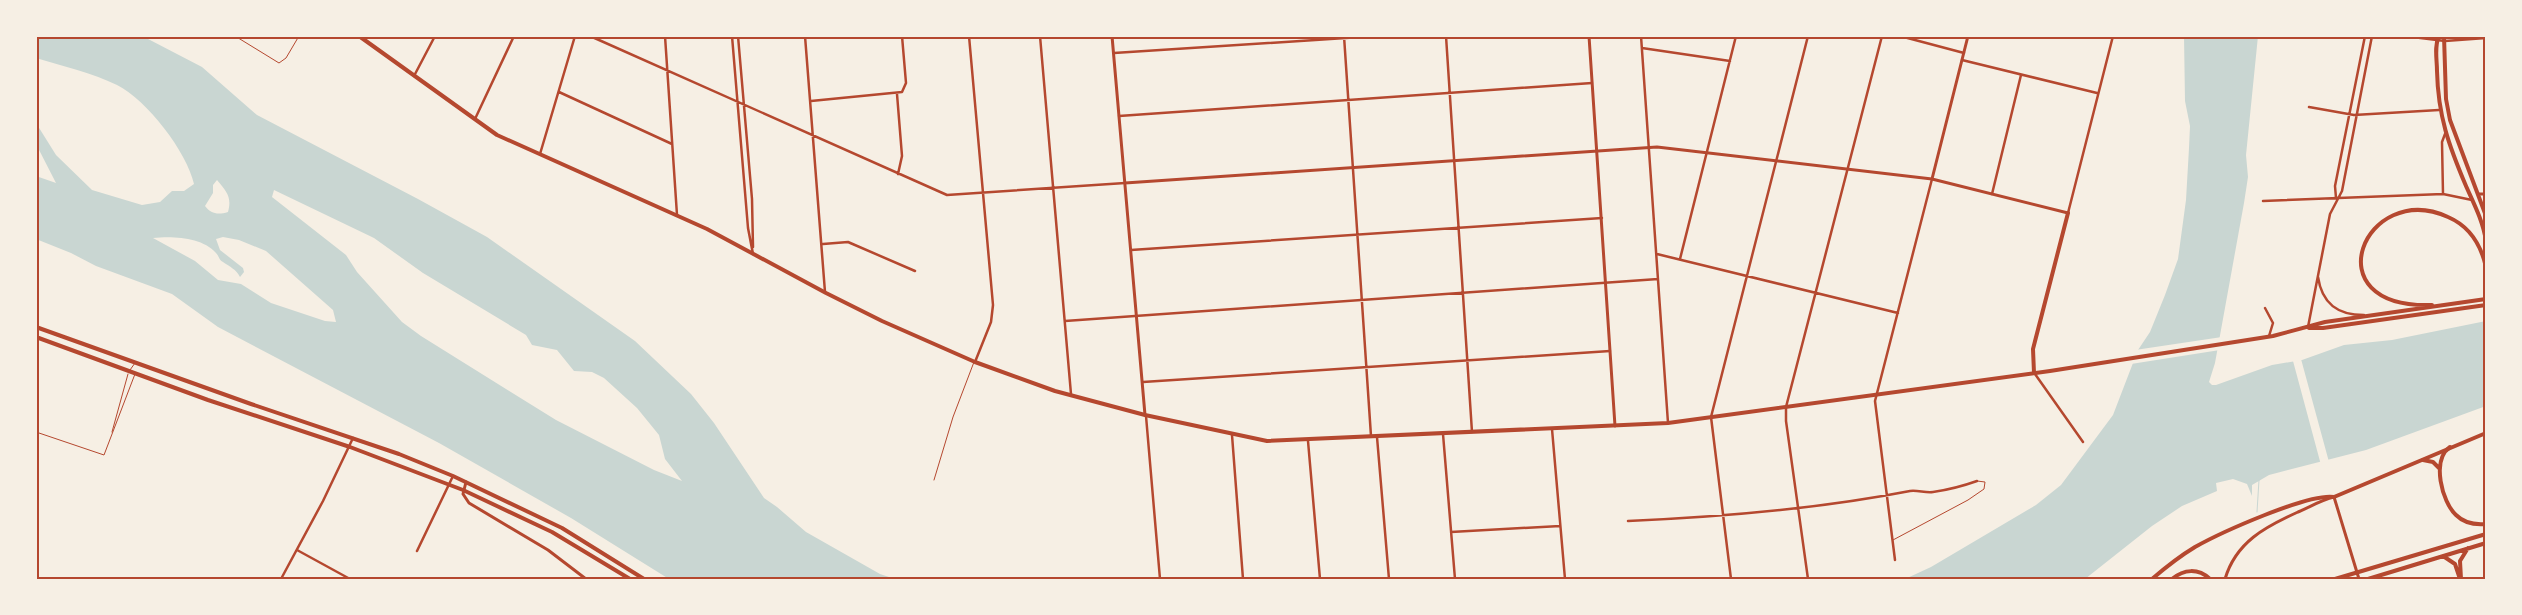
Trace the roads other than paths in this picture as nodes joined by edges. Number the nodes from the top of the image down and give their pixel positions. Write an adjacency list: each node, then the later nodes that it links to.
1 (235, 36): 2 (lane)
2 (299, 36)
3 (435, 36): 42 (street)
4 (514, 36): 57 (street)
5 (575, 36): 44 (street)
6 (590, 36): 40 (street)
7 (665, 36): 40 (street)
8 (732, 36): 50 (street)
9 (738, 36): 51 (street)
10 (805, 36): 49 (street)
11 (902, 36): 46 (street)
12 (969, 36): 75 (street)
13 (1040, 36): 74 (street)
14 (1112, 36): 36 (street)
15 (1376, 36): 30 (street)
16 (1446, 36): 45 (street)
17 (1590, 36): 43 (street)
18 (1641, 36): 35 (street)
19 (1736, 36): 39 (street)
20 (1808, 36): 66 (street)
21 (1882, 36): 68 (street)
22 (1900, 36): 37 (street)
23 (1968, 36): 37 (street)
24 (2113, 36): 47 (street)
25 (2365, 36): 54 (street)
26 (2372, 36): 55 (street)
27 (2404, 36): 31 (street)
28 (2469, 36): 32 (street)
29 (361, 37): 42 (main road)
30 (1344, 37): 36 (street); 48 (street)
31 (2438, 38): 34 (street); 53 (main road)
32 (2473, 38): 33 (street); 34 (street)
33 (2486, 38)
34 (2445, 39): 78 (main road)
35 (1642, 48): 39 (street); 61 (street)
36 (1114, 53): 56 (street)
37 (1964, 53): 38 (street)
38 (1962, 60): 41 (street); 70 (street)
39 (1730, 62): 63 (street)
40 (667, 72): 50 (street); 60 (street)
41 (2021, 74): 47 (street); 76 (street)
42 (413, 77): 57 (main road)
43 (1592, 83): 45 (street); 62 (street)
44 (559, 92): 60 (street); 64 (street)
45 (1450, 92): 48 (street); 65 (street)
46 (897, 94): 49 (street); 69 (street)
47 (2098, 94): 83 (street)
48 (1349, 100): 56 (street); 67 (street)
49 (811, 101): 59 (street)
50 (738, 102): 51 (street); 71 (street)
51 (744, 105): 59 (street); 72 (street)
52 (2309, 107): 54 (street)
53 (2439, 110): 55 (street); 58 (main road)
54 (2350, 115): 55 (street); 80 (street)
55 (2357, 115): 80 (street)
56 (1119, 116): 73 (street)
57 (474, 120): 64 (main road)
58 (2445, 134): 77 (street); 81 (main road)
59 (814, 136): 69 (street); 90 (street)
60 (672, 144): 84 (street)
61 (1649, 147): 62 (street); 63 (street); 93 (street)
62 (1597, 150): 65 (street); 86 (street)
63 (1706, 153): 66 (street); 94 (street)
64 (540, 156): 84 (main road)
65 (1455, 160): 67 (street); 87 (street)
66 (1777, 161): 68 (street); 98 (street)
67 (1353, 167): 73 (street); 88 (street)
68 (1848, 168): 70 (street); 103 (street)
69 (898, 174): 75 (street)
70 (1932, 179): 76 (street); 109 (street)
71 (745, 180): 72 (street); 92 (street)
72 (750, 180): 92 (street)
73 (1125, 183): 74 (street); 91 (street)
74 (1053, 188): 75 (street); 112 (street)
75 (983, 194): 120 (street)
76 (1992, 194): 83 (street)
77 (2443, 194): 80 (street); 81 (street)
78 (2478, 194): 79 (street); 85 (main road)
79 (2486, 194)
80 (2336, 198): 82 (street); 97 (street)
81 (2472, 200): 89 (main road)
82 (2263, 201)
83 (2068, 213): 124 (main road)
84 (677, 215): 92 (main road)
85 (2486, 216)
86 (1602, 218): 87 (street); 100 (street)
87 (1459, 227): 88 (street); 102 (street)
88 (1357, 234): 91 (street); 105 (street)
89 (2486, 241)
90 (823, 244): 96 (street); 101 (street)
91 (1131, 250): 111 (street)
92 (753, 254): 101 (main road)
93 (1657, 254): 94 (street); 99 (street)
94 (1680, 259): 98 (street)
95 (2486, 267): 106 (main road)
96 (915, 271)
97 (2317, 274): 110 (street); 114 (street)
98 (1748, 276): 103 (street); 130 (street)
99 (1658, 279): 100 (street); 131 (street)
100 (1607, 283): 102 (street); 117 (street)
101 (826, 293): 120 (main road)
102 (1464, 293): 105 (street); 118 (street)
103 (1816, 293): 109 (street); 128 (street)
104 (2486, 299): 106 (main road)
105 (1362, 300): 111 (street); 121 (street)
106 (2452, 304): 110 (main road)
107 (2486, 305): 114 (main road)
108 (2265, 308): 115 (street)
109 (1898, 313): 126 (street)
110 (2383, 314): 114 (main road)
111 (1137, 315): 112 (street); 125 (street)
112 (1065, 321): 127 (street)
113 (36, 326): 119 (main road)
114 (2309, 328): 115 (main road)
115 (2268, 336): 124 (main road)
116 (36, 338): 122 (main road)
117 (1611, 351): 118 (street); 132 (street)
118 (1468, 361): 121 (street); 135 (street)
119 (135, 362): 122 (lane); 141 (main road)
120 (975, 362): 127 (main road); 150 (lane)
121 (1366, 368): 125 (street); 142 (street)
122 (129, 371): 123 (main road); 139 (lane)
123 (135, 373): 139 (lane); 145 (main road)
124 (2034, 373): 126 (main road); 144 (street)
125 (1143, 382): 129 (street)
126 (1876, 395): 128 (main road); 155 (street)
127 (1071, 396): 129 (main road)
128 (1786, 407): 130 (main road); 157 (street)
129 (1146, 415): 138 (main road); 177 (street)
130 (1711, 417): 131 (main road); 158 (street)
131 (1668, 423): 132 (main road)
132 (1615, 426): 133 (main road)
133 (1552, 429): 135 (main road); 161 (street)
134 (36, 432): 139 (lane)
135 (1472, 432): 137 (main road)
136 (2486, 433): 146 (main road)
137 (1443, 434): 140 (main road); 162 (street)
138 (1232, 435): 143 (main road); 178 (street)
139 (111, 436)
140 (1377, 437): 142 (main road); 180 (street)
141 (353, 438): 145 (street); 149 (main road)
142 (1371, 438): 143 (main road)
143 (1308, 441): 179 (street)
144 (2083, 442)
145 (350, 447): 153 (main road); 167 (street)
146 (2450, 447): 147 (main road); 148 (main road)
147 (2422, 460): 148 (main road); 156 (main road)
148 (2440, 470): 160 (main road)
149 (453, 476): 152 (main road); 153 (street)
150 (934, 480)
151 (1977, 481): 155 (street); 164 (lane)
152 (466, 482): 154 (street); 176 (main road)
153 (449, 484): 154 (main road); 168 (street)
154 (463, 490): 174 (street); 175 (main road)
155 (1886, 496): 157 (street); 164 (street)
156 (2334, 497): 171 (street); 185 (main road); 188 (street)
157 (1798, 508): 158 (street); 184 (street)
158 (1723, 516): 159 (street); 183 (street)
159 (1628, 521)
160 (2486, 524)
161 (1560, 526): 162 (street); 182 (street)
162 (1451, 532): 181 (street)
163 (2486, 534): 171 (main road)
164 (1893, 540): 170 (street)
165 (2486, 542): 166 (main road)
166 (2468, 548): 169 (main road); 192 (main road)
167 (297, 550): 172 (street); 173 (street)
168 (417, 551)
169 (2443, 556): 191 (main road); 192 (main road)
170 (1896, 560)
171 (2357, 573): 189 (main road); 190 (street)
172 (281, 579)
173 (350, 579)
174 (586, 579)
175 (630, 579)
176 (644, 579)
177 (1160, 579)
178 (1243, 579)
179 (1320, 579)
180 (1389, 579)
181 (1455, 579)
182 (1565, 579)
183 (1731, 579)
184 (1808, 579)
185 (2152, 579)
186 (2172, 579): 187 (main road)
187 (2210, 579)
188 (2225, 579)
189 (2335, 579)
190 (2359, 579)
191 (2368, 579)
192 (2461, 579)

